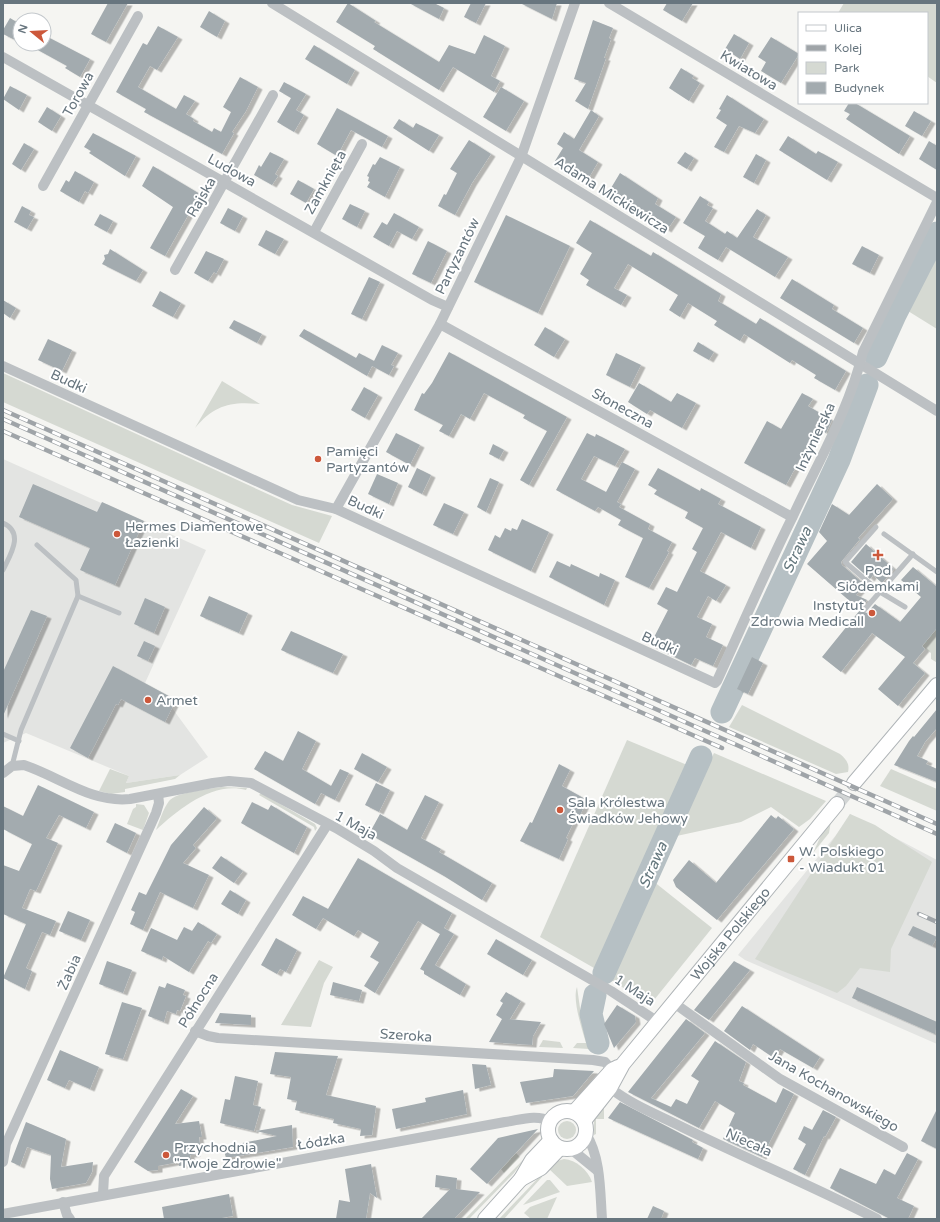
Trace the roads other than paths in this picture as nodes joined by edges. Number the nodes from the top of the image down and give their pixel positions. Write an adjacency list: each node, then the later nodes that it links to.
1 (272, 3): 9 (street, Adama Mickiewicza)
2 (575, 3): 9 (street, Partyzantów)
3 (609, 3): 12 (street, Kwiatowa)
4 (138, 16): 7 (street, Torowa)
5 (3, 57): 7 (street, Ludowa)
6 (273, 95): 10 (street, Rajska)
7 (88, 106): 10 (street, Ludowa); 11 (street, Torowa)
8 (362, 144): 14 (street, Zamknięta)
9 (521, 157): 16 (street, Partyzantów); 19 (street, Adama Mickiewicza)
10 (225, 182): 14 (street, Ludowa); 15 (street, Rajska)
11 (43, 186)
12 (937, 198)
13 (937, 202): 19 (street, Inżynierska)
14 (314, 232): 16 (street, Ludowa)
15 (175, 270)
16 (448, 307): 17 (street, Partyzantów)
17 (440, 324): 21 (street, Partyzantów); 22 (street, Słoneczna)
18 (3, 366): 21 (street, Budki)
19 (863, 366): 20 (street, Adama Mickiewicza); 22 (street, Inżynierska)
20 (937, 411)
21 (336, 509): 35 (street, Budki)
22 (792, 517): 35 (street, Inżynierska)
23 (3, 523): 28 (lane)
24 (876, 527): 30 (lane)
25 (884, 534): 27 (lane)
26 (37, 545): 31 (lane)
27 (913, 554): 29 (lane); 30 (lane)
28 (3, 570)
29 (937, 572)
30 (880, 592): 32 (lane); 33 (lane)
31 (78, 596): 34 (lane); 38 (lane)
32 (905, 607)
33 (865, 609)
34 (119, 613)
35 (714, 683)
36 (937, 685): 41 (street)
37 (3, 734): 38 (lane)
38 (19, 741): 39 (lane)
39 (12, 766): 40 (street); 42 (street, 1 Maja)
40 (3, 773)
41 (854, 783)
42 (158, 794): 44 (street, 1 Maja); 54 (street, Żabia)
43 (837, 804): 45 (street, Wojska Polskiego)
44 (327, 825): 46 (street, 1 Maja); 47 (street, Północna)
45 (674, 1003): 46 (street, Wojska Polskiego); 53 (street, Jana Kochanowskiego)
46 (658, 1022): 48 (street, Wojska Polskiego)
47 (195, 1031): 48 (street, Szeroka); 56 (street, Północna)
48 (618, 1067): 49 (street, Wojska Polskiego); 51 (street, Wojska Polskiego)
49 (610, 1088): 51 (street, Wojska Polskiego); 62 (street, Niecała)
50 (550, 1121): 51 (street); 52 (street); 56 (street, Łódzka)
51 (581, 1122): 52 (street); 55 (street)
52 (561, 1146): 55 (street); 60 (street)
53 (903, 1147)
54 (3, 1162)
55 (598, 1171): 61 (street)
56 (103, 1194): 57 (street, Łódzka)
57 (63, 1202): 58 (street, Łódzka); 59 (street)
58 (3, 1214)
59 (70, 1219)
60 (485, 1219)
61 (602, 1219)
62 (877, 1219)

